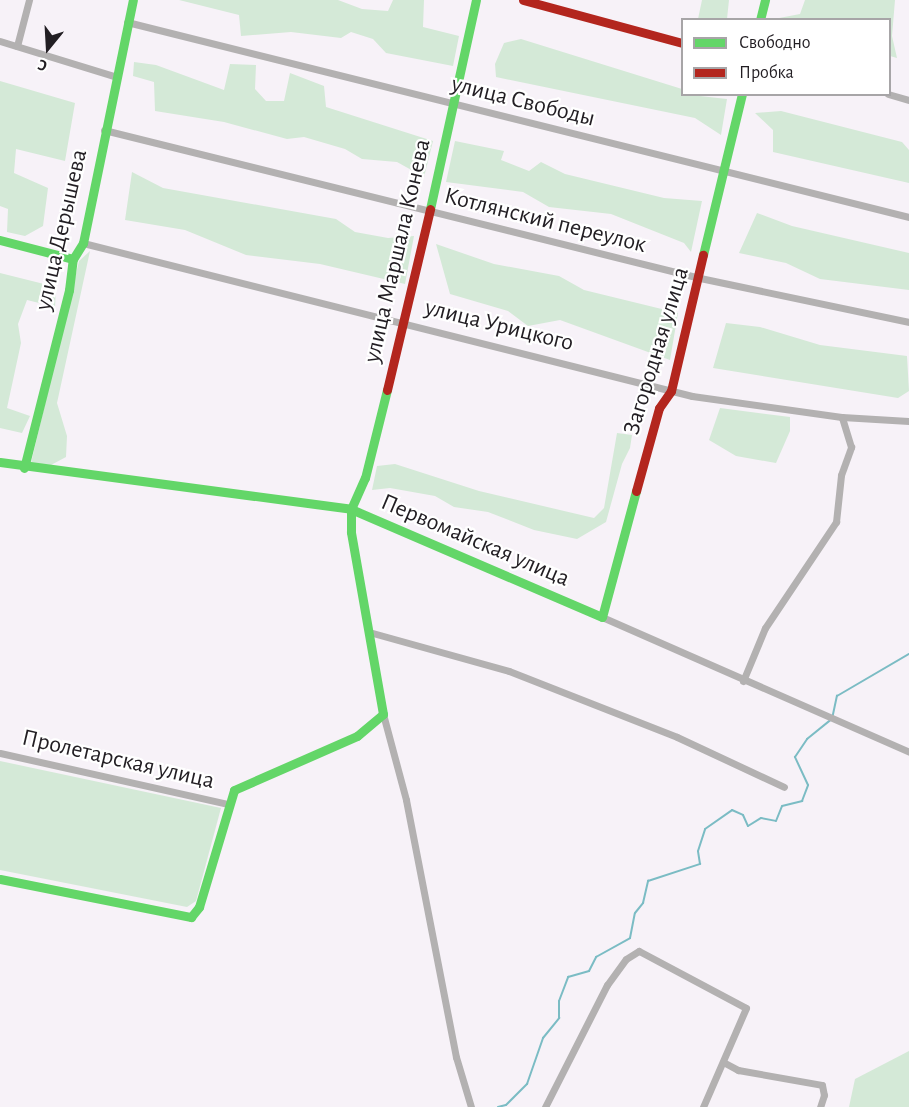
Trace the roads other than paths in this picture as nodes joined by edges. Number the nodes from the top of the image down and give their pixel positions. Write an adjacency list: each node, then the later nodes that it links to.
1 (29, 0): 10 (street)
2 (133, 0): 7 (street, улица Дерышева)
3 (476, 0): 15 (street, улица Маршала Конева)
4 (523, 0): 9 (street)
5 (765, 0): 6 (street)
6 (760, 18)
7 (127, 22): 11 (street, улица Дерышева); 15 (street, улица Свободы)
8 (0, 41): 10 (street)
9 (681, 43)
10 (16, 46): 11 (street)
11 (117, 77): 16 (street, улица Дерышева)
12 (891, 95): 14 (street)
13 (742, 96): 17 (street, Загородная улица)
14 (909, 100)
15 (452, 104): 17 (street, улица Свободы); 18 (street, улица Маршала Конева)
16 (104, 129): 18 (street, Котлянский переулок); 21 (street, улица Дерышева)
17 (725, 173): 19 (street, улица Свободы); 23 (street, Загородная улица)
18 (429, 213): 23 (street, Котлянский переулок); 24 (street, улица Маршала Конева)
19 (909, 218)
20 (0, 240): 22 (street)
21 (83, 243): 22 (street, улица Дерышева); 24 (street, улица Урицкого)
22 (74, 259): 30 (street, улица Дерышева)
23 (700, 278): 25 (street, Котлянский переулок); 26 (street, Загородная улица)
24 (405, 322): 26 (street, улица Урицкого); 31 (street, улица Маршала Конева)
25 (909, 322)
26 (671, 391): 27 (street, улица Урицкого); 32 (street, Загородная улица)
27 (842, 417): 28 (street, улица Урицкого); 34 (street)
28 (909, 421)
29 (0, 462): 30 (street, Первомайская улица)
30 (24, 468): 31 (street, Первомайская улица)
31 (351, 509): 32 (street, Первомайская улица); 33 (street)
32 (602, 617): 34 (street, Первомайская улица)
33 (369, 633): 35 (street); 38 (street)
34 (743, 681): 36 (street, Первомайская улица)
35 (383, 714): 39 (street); 42 (street)
36 (909, 752)
37 (0, 753): 39 (street, Пролетарская улица)
38 (784, 787)
39 (228, 804): 40 (street)
40 (0, 879)
41 (725, 1063): 43 (street); 44 (street); 45 (street)
42 (471, 1107)
43 (545, 1107)
44 (703, 1107)
45 (820, 1107)

